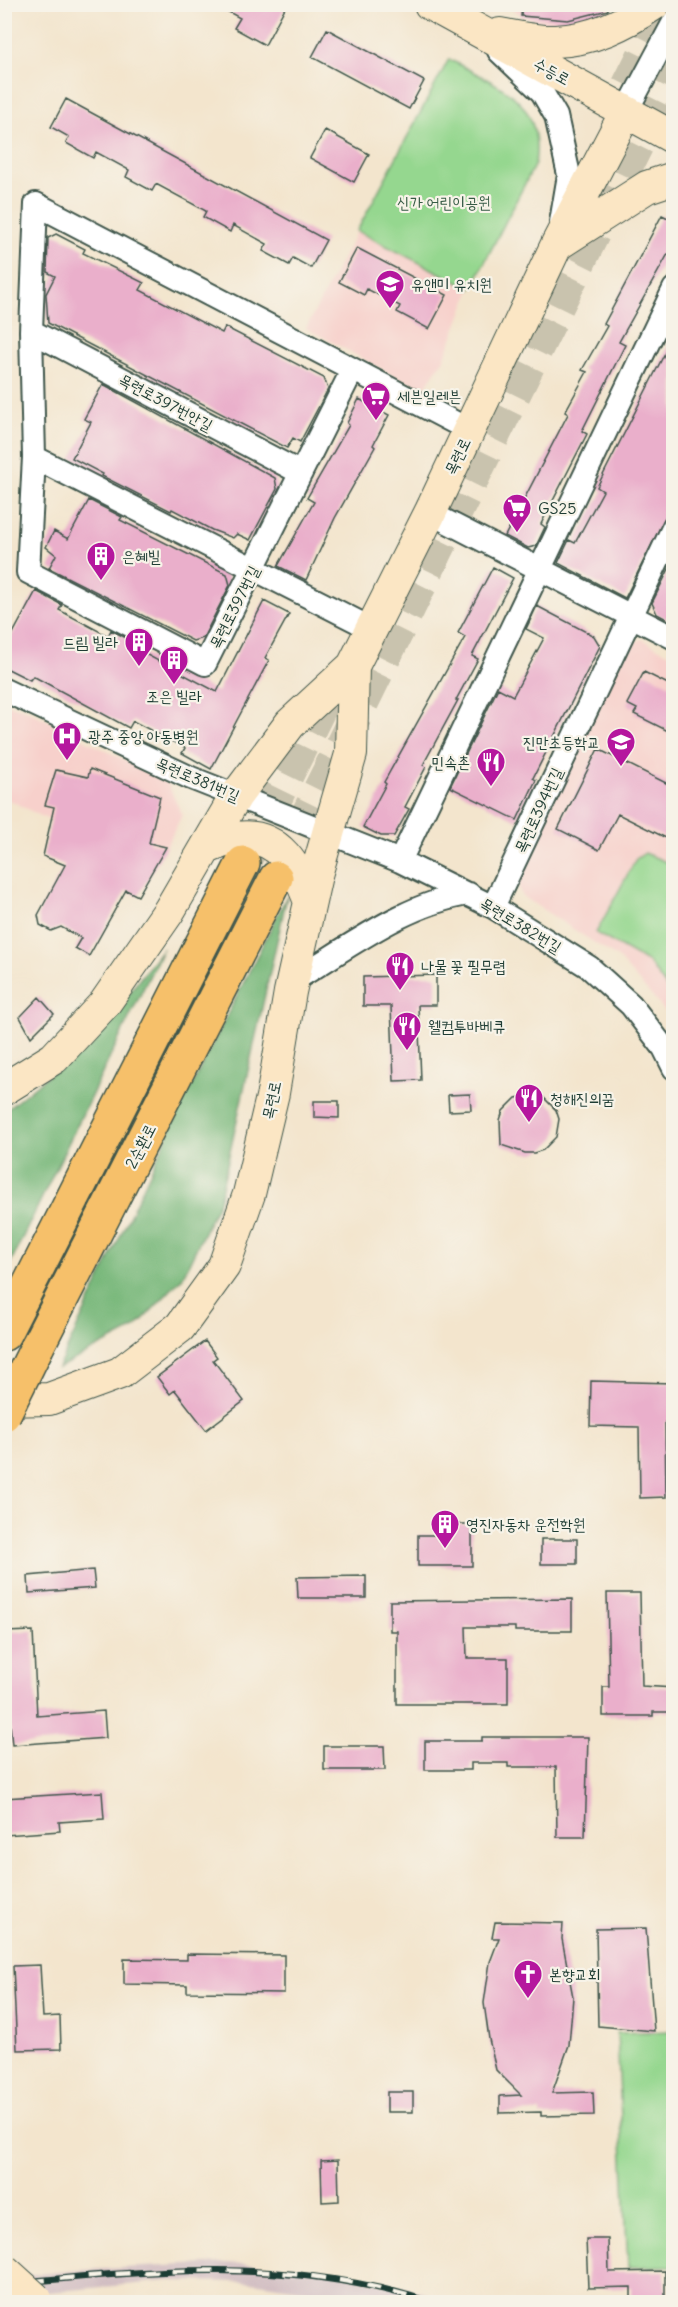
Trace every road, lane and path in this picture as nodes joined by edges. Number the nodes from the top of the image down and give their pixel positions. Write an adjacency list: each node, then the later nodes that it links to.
1 (430, 4): 4 (main road, 수등로)
2 (654, 4): 4 (main road)
3 (674, 22): 5 (street)
4 (478, 32): 5 (main road, 수등로); 8 (street, 목련로)
5 (626, 112): 6 (main road, 수등로); 8 (main road, 목련로)
6 (674, 138)
7 (674, 178): 8 (main road)
8 (557, 244): 12 (main road, 목련로)
9 (674, 289): 18 (street)
10 (31, 331): 11 (street); 13 (street); 14 (street, 목련로397번안길)
11 (352, 371): 12 (street); 14 (street, 목련로397번길)
12 (469, 430): 15 (main road, 목련로)
13 (34, 457): 17 (street); 17 (street, 목련로397번길)
14 (301, 473): 17 (street, 목련로397번길)
15 (430, 513): 18 (street); 20 (main road, 목련로)
16 (674, 526): 19 (street, 목련로394번길)
17 (254, 570): 20 (street)
18 (540, 571): 19 (street); 27 (street)
19 (629, 615): 21 (street); 32 (street, 목련로394번길)
20 (372, 629): 22 (main road, 목련로)
21 (674, 638)
22 (353, 666): 24 (main road, 목련로); 25 (main road, 목련로)
23 (4, 690): 24 (street, 목련로381번길)
24 (236, 796): 25 (street, 목련로381번길); 26 (main road, 목련로)
25 (329, 832): 27 (street, 목련로382번길); 31 (main road, 목련로)
26 (206, 848): 31 (main road); 35 (main road, 목련로)
27 (400, 861): 30 (street, 목련로382번길)
28 (243, 863): 36 (highway)
29 (276, 878): 38 (highway, 2순환로, bridge)
30 (469, 894): 32 (street, 목련로382번길); 33 (street)
31 (310, 903): 33 (main road, 목련로)
32 (493, 907): 34 (street, 목련로382번길)
33 (292, 981): 37 (main road, 목련로)
34 (674, 1068)
35 (4, 1089)
36 (4, 1334)
37 (4, 1401)
38 (4, 1414)
39 (4, 2270): 40 (main road, bridge)
40 (38, 2301)

